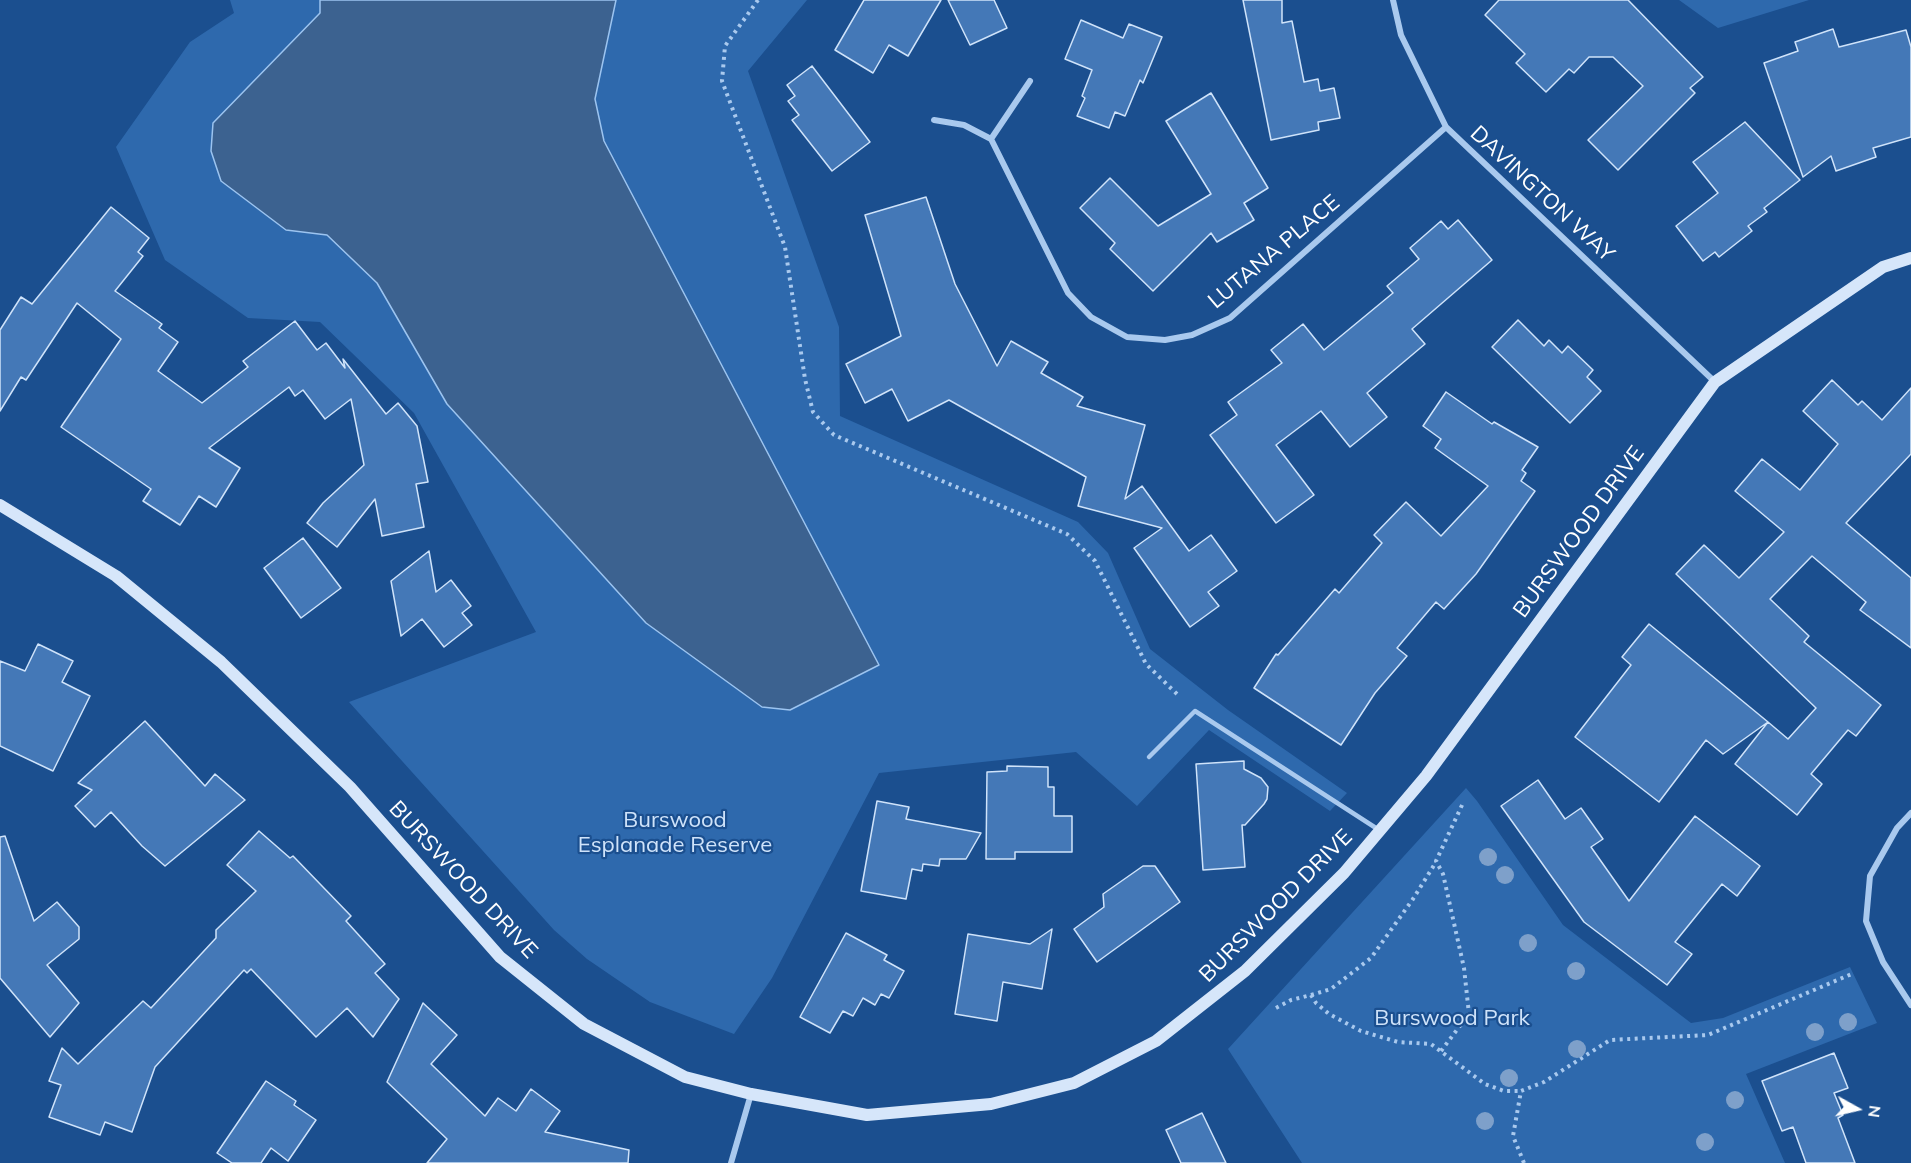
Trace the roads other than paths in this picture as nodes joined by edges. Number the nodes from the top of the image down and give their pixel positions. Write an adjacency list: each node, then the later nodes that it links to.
1 (1393, 0): 4 (street, DAVINGTON WAY)
2 (1030, 81): 5 (street)
3 (934, 120): 5 (street)
4 (1446, 127): 5 (street, LUTANA PLACE); 7 (street, DAVINGTON WAY)
5 (992, 139)
6 (1911, 258): 7 (street, BURSWOOD DRIVE)
7 (1715, 382): 11 (street, BURSWOOD DRIVE)
8 (0, 505): 13 (street, BURSWOOD DRIVE)
9 (1149, 757): 11 (lane)
10 (1911, 813): 12 (street)
11 (1380, 831): 13 (street, BURSWOOD DRIVE)
12 (1911, 1005)
13 (751, 1094): 14 (street)
14 (731, 1163)

